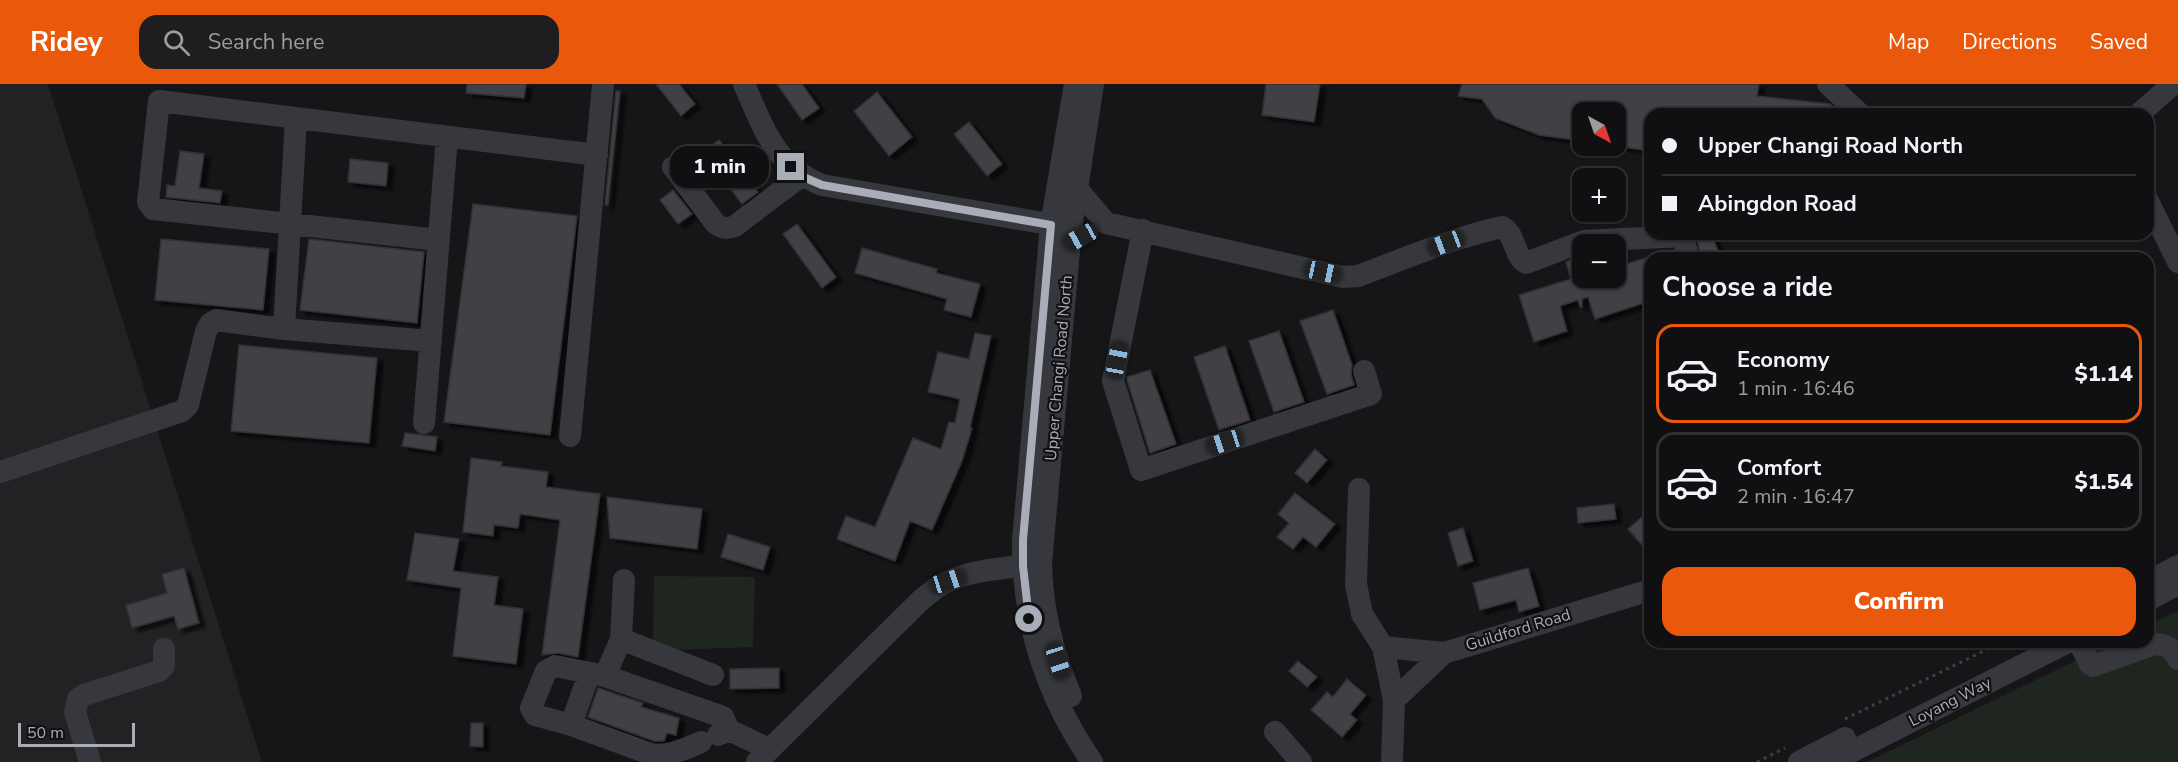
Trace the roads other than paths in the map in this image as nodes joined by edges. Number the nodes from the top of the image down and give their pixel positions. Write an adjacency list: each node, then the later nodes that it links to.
1 (603, 84): 11 (street)
2 (744, 84): 13 (street)
3 (1076, 84): 19 (street, Upper Changi Road North)
4 (1093, 84): 14 (street, Upper Changi Road North)
5 (1828, 84): 7 (street)
6 (2173, 84): 8 (street)
7 (1854, 108)
8 (2146, 108)
9 (296, 118): 10 (street); 17 (street); 17 (street)
10 (447, 137): 11 (street); 21 (street)
11 (597, 155): 27 (street)
12 (673, 167): 13 (street)
13 (801, 176): 19 (street)
14 (1077, 189): 16 (street); 19 (street, Upper Changi Road North)
15 (2154, 213): 22 (street)
16 (1106, 223): 18 (street); 19 (street)
17 (290, 224): 21 (street); 23 (street)
18 (1143, 230): 20 (street); 25 (street)
19 (1064, 232): 30 (street, Upper Changi Road North)
20 (1644, 238)
21 (439, 240): 24 (street)
22 (2178, 262)
23 (284, 329): 24 (street); 28 (street)
24 (431, 341): 26 (street)
25 (1364, 370)
26 (424, 423)
27 (570, 436)
28 (0, 472)
29 (1359, 489): 39 (street)
30 (1032, 565): 54 (street); 56 (street, Upper Changi Road North); 57 (street)
31 (2178, 566): 32 (street)
32 (2154, 579)
33 (624, 580): 37 (street)
34 (2178, 584): 36 (street)
35 (1644, 592): 45 (street, Guildford Road)
36 (2154, 597)
37 (621, 639): 47 (street); 48 (street)
38 (2154, 644): 46 (street)
39 (1383, 647): 45 (street, Guildford Road); 49 (street)
40 (2021, 648): 53 (street, Loyang Way)
41 (2056, 648): 60 (street, Loyang Way)
42 (2082, 648): 43 (street)
43 (2144, 648)
44 (164, 649): 55 (street)
45 (1444, 653): 49 (street)
46 (2178, 659)
47 (597, 675): 50 (street); 50 (street); 52 (street)
48 (714, 675)
49 (1395, 700): 59 (street)
50 (571, 725): 52 (street)
51 (1275, 732): 58 (street)
52 (716, 736): 54 (street)
53 (1793, 754)
54 (763, 756)
55 (90, 762)
56 (1092, 762)
57 (1109, 762)
58 (1301, 762)
59 (1392, 762)
60 (1831, 762)

